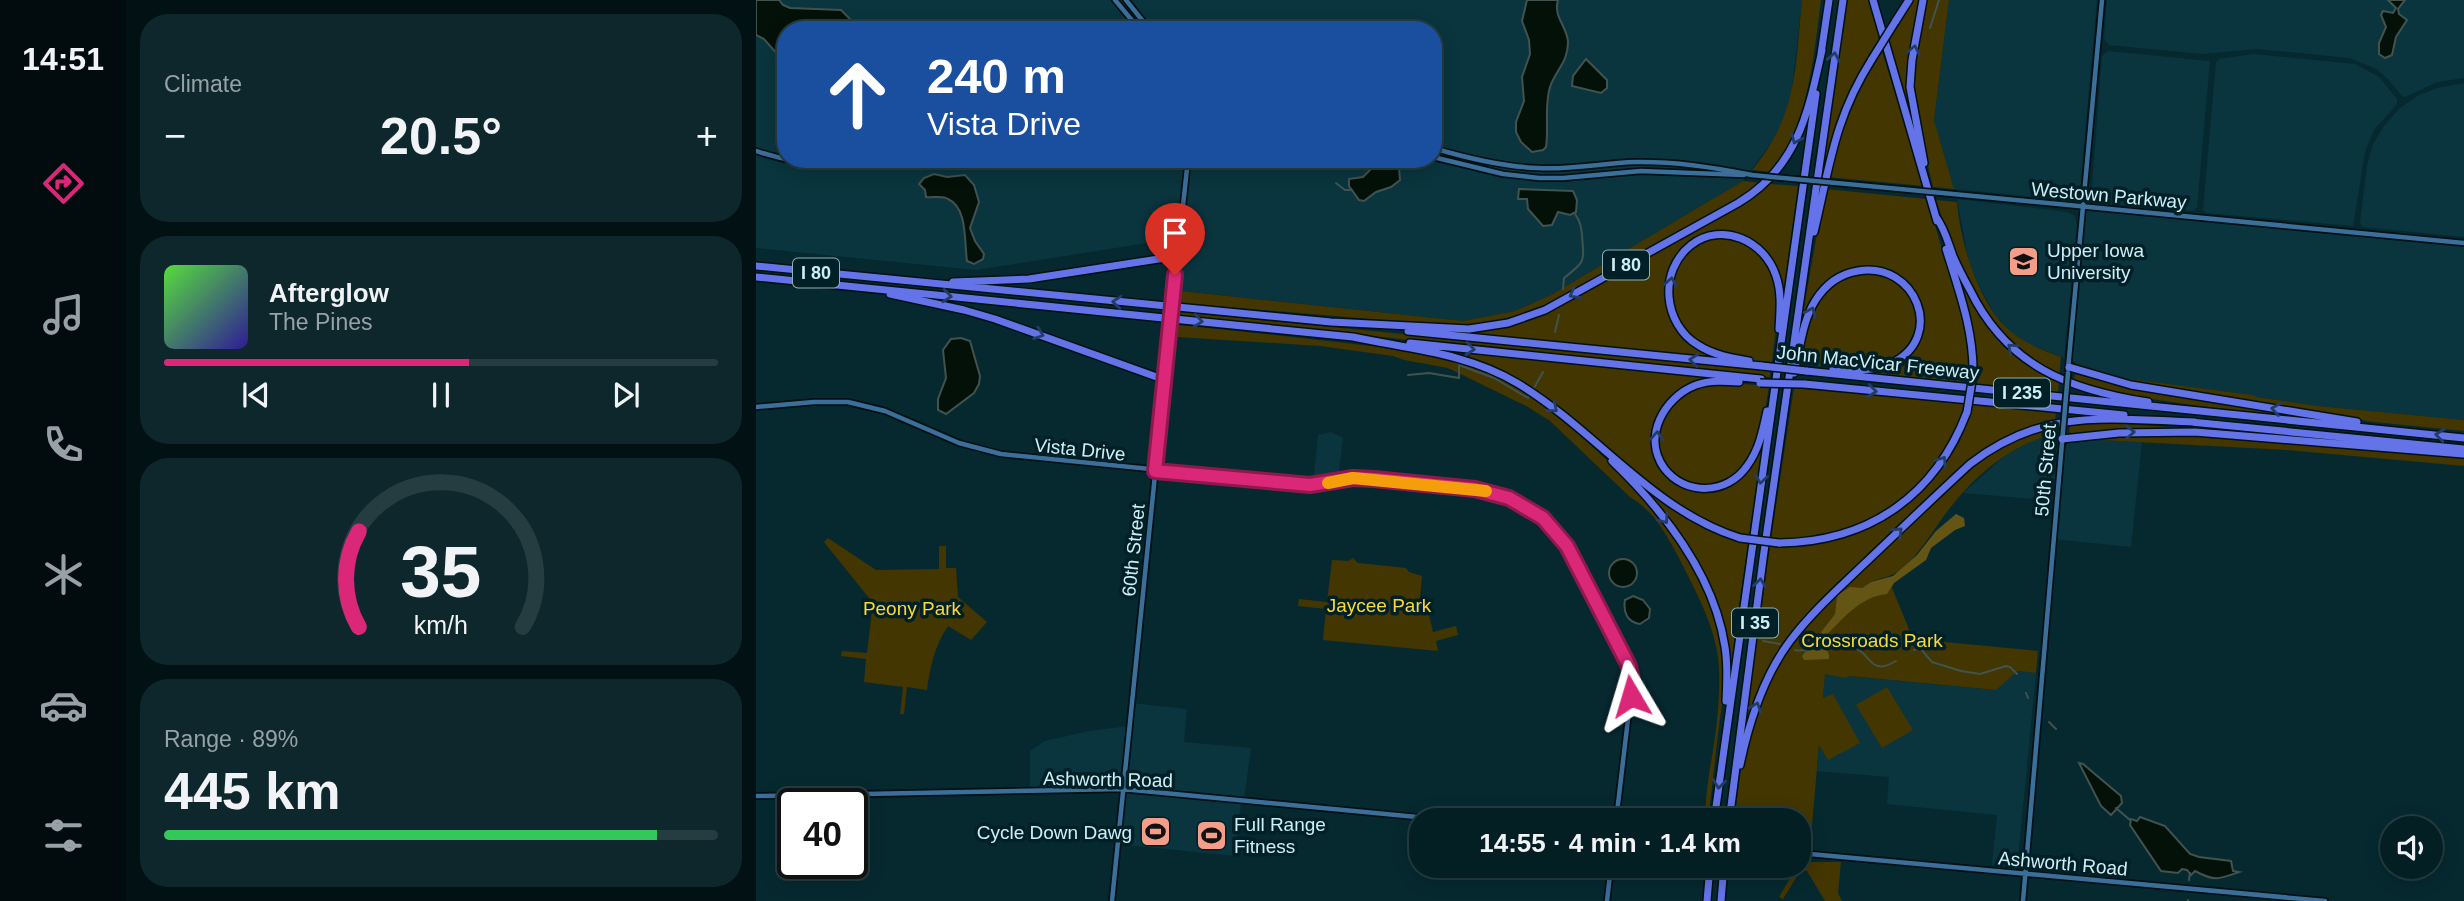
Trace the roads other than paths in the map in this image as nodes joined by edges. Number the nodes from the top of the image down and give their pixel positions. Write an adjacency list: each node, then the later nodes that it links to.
1 (1115, 0): 9 (main road)
2 (1126, 0): 10 (main road)
3 (1829, 0): 11 (highway, I 80)
4 (1843, 0): 24 (highway, I 35, one-way to 4)
5 (1873, 0): 18 (highway, I 80)
6 (1909, 0): 24 (highway, bridge)
7 (1923, 0): 18 (highway, one-way to 7)
8 (2102, 0): 19 (main road, 50th Street)
9 (1132, 21)
10 (1143, 21)
11 (1822, 50): 28 (highway, I 80, one-way to 28); 31 (highway, I 35)
12 (756, 151): 14 (main road)
13 (1442, 151): 17 (main road, Westown Parkway)
14 (777, 157)
15 (1442, 160): 17 (main road, Westown Parkway)
16 (1187, 168): 22 (main road, 60th Street)
17 (1752, 175): 19 (main road, Westown Parkway, bridge)
18 (1932, 202): 20 (highway, I 80)
19 (2084, 206): 21 (main road, Westown Parkway); 32 (main road, 50th Street)
20 (1936, 217): 38 (highway, one-way to 20); 41 (highway, I 80, one-way to 20, bridge)
21 (2464, 243)
22 (1177, 259): 26 (highway); 34 (main road, 60th Street, bridge)
23 (756, 267): 26 (highway, I 80)
24 (1805, 270): 40 (highway, I 35)
25 (756, 277): 27 (highway, I 80)
26 (875, 279): 28 (highway, I 80, one-way to 26)
27 (855, 287): 29 (highway, I 80, one-way to 29); 34 (highway, one-way to 34)
28 (1331, 322): 30 (highway, John MacVicar Freeway / I 235, one-way to 28)
29 (1353, 337): 35 (highway, John MacVicar Freeway / I 235, one-way to 35); 41 (highway, I 80, one-way to 41)
30 (1762, 366): 31 (highway, one-way to 31); 33 (highway, John MacVicar Freeway / I 235, bridge)
31 (1778, 369): 36 (highway, I 35)
32 (2068, 370): 42 (highway, one-way to 32); 43 (main road, 50th Street, bridge)
33 (1807, 371): 38 (highway, John MacVicar Freeway / I 235); 40 (highway, one-way to 33)
34 (1164, 380): 46 (main road, 60th Street)
35 (1760, 381): 36 (highway, one-way to 35); 39 (highway, John MacVicar Freeway / I 235, one-way to 39, bridge)
36 (1775, 387): 47 (highway, I 35, one-way to 47)
37 (756, 407): 46 (main road, Vista Drive)
38 (2238, 415): 42 (highway, John MacVicar Freeway / I 235)
39 (2195, 422): 45 (highway, John MacVicar Freeway / I 235); 53 (highway, one-way to 39)
40 (1783, 425): 52 (highway, I 35, one-way to 40)
41 (1584, 433): 47 (highway, one-way to 47)
42 (2416, 433): 44 (highway, John MacVicar Freeway / I 235, one-way to 42)
43 (2062, 435): 45 (highway, one-way to 45); 56 (main road, 50th Street)
44 (2464, 438)
45 (2464, 451)
46 (1155, 471): 48 (main road, 60th Street); 50 (main road, Vista Drive)
47 (1724, 746): 51 (highway, I 35, one-way to 51)
48 (1122, 789): 49 (main road, Ashworth Road); 54 (main road, Ashworth Road); 60 (main road, 60th Street)
49 (756, 796)
50 (1617, 808)
51 (1716, 808)
52 (1731, 808)
53 (1732, 808)
54 (1409, 816)
55 (1811, 854): 56 (main road, Ashworth Road)
56 (2024, 873): 64 (main road, 50th Street); 65 (main road, Ashworth Road)
57 (1610, 878): 61 (main road)
58 (1709, 878): 62 (highway)
59 (1723, 878): 63 (highway)
60 (1112, 901)
61 (1607, 901)
62 (1707, 901)
63 (1721, 901)
64 (2022, 901)
65 (2325, 901)

